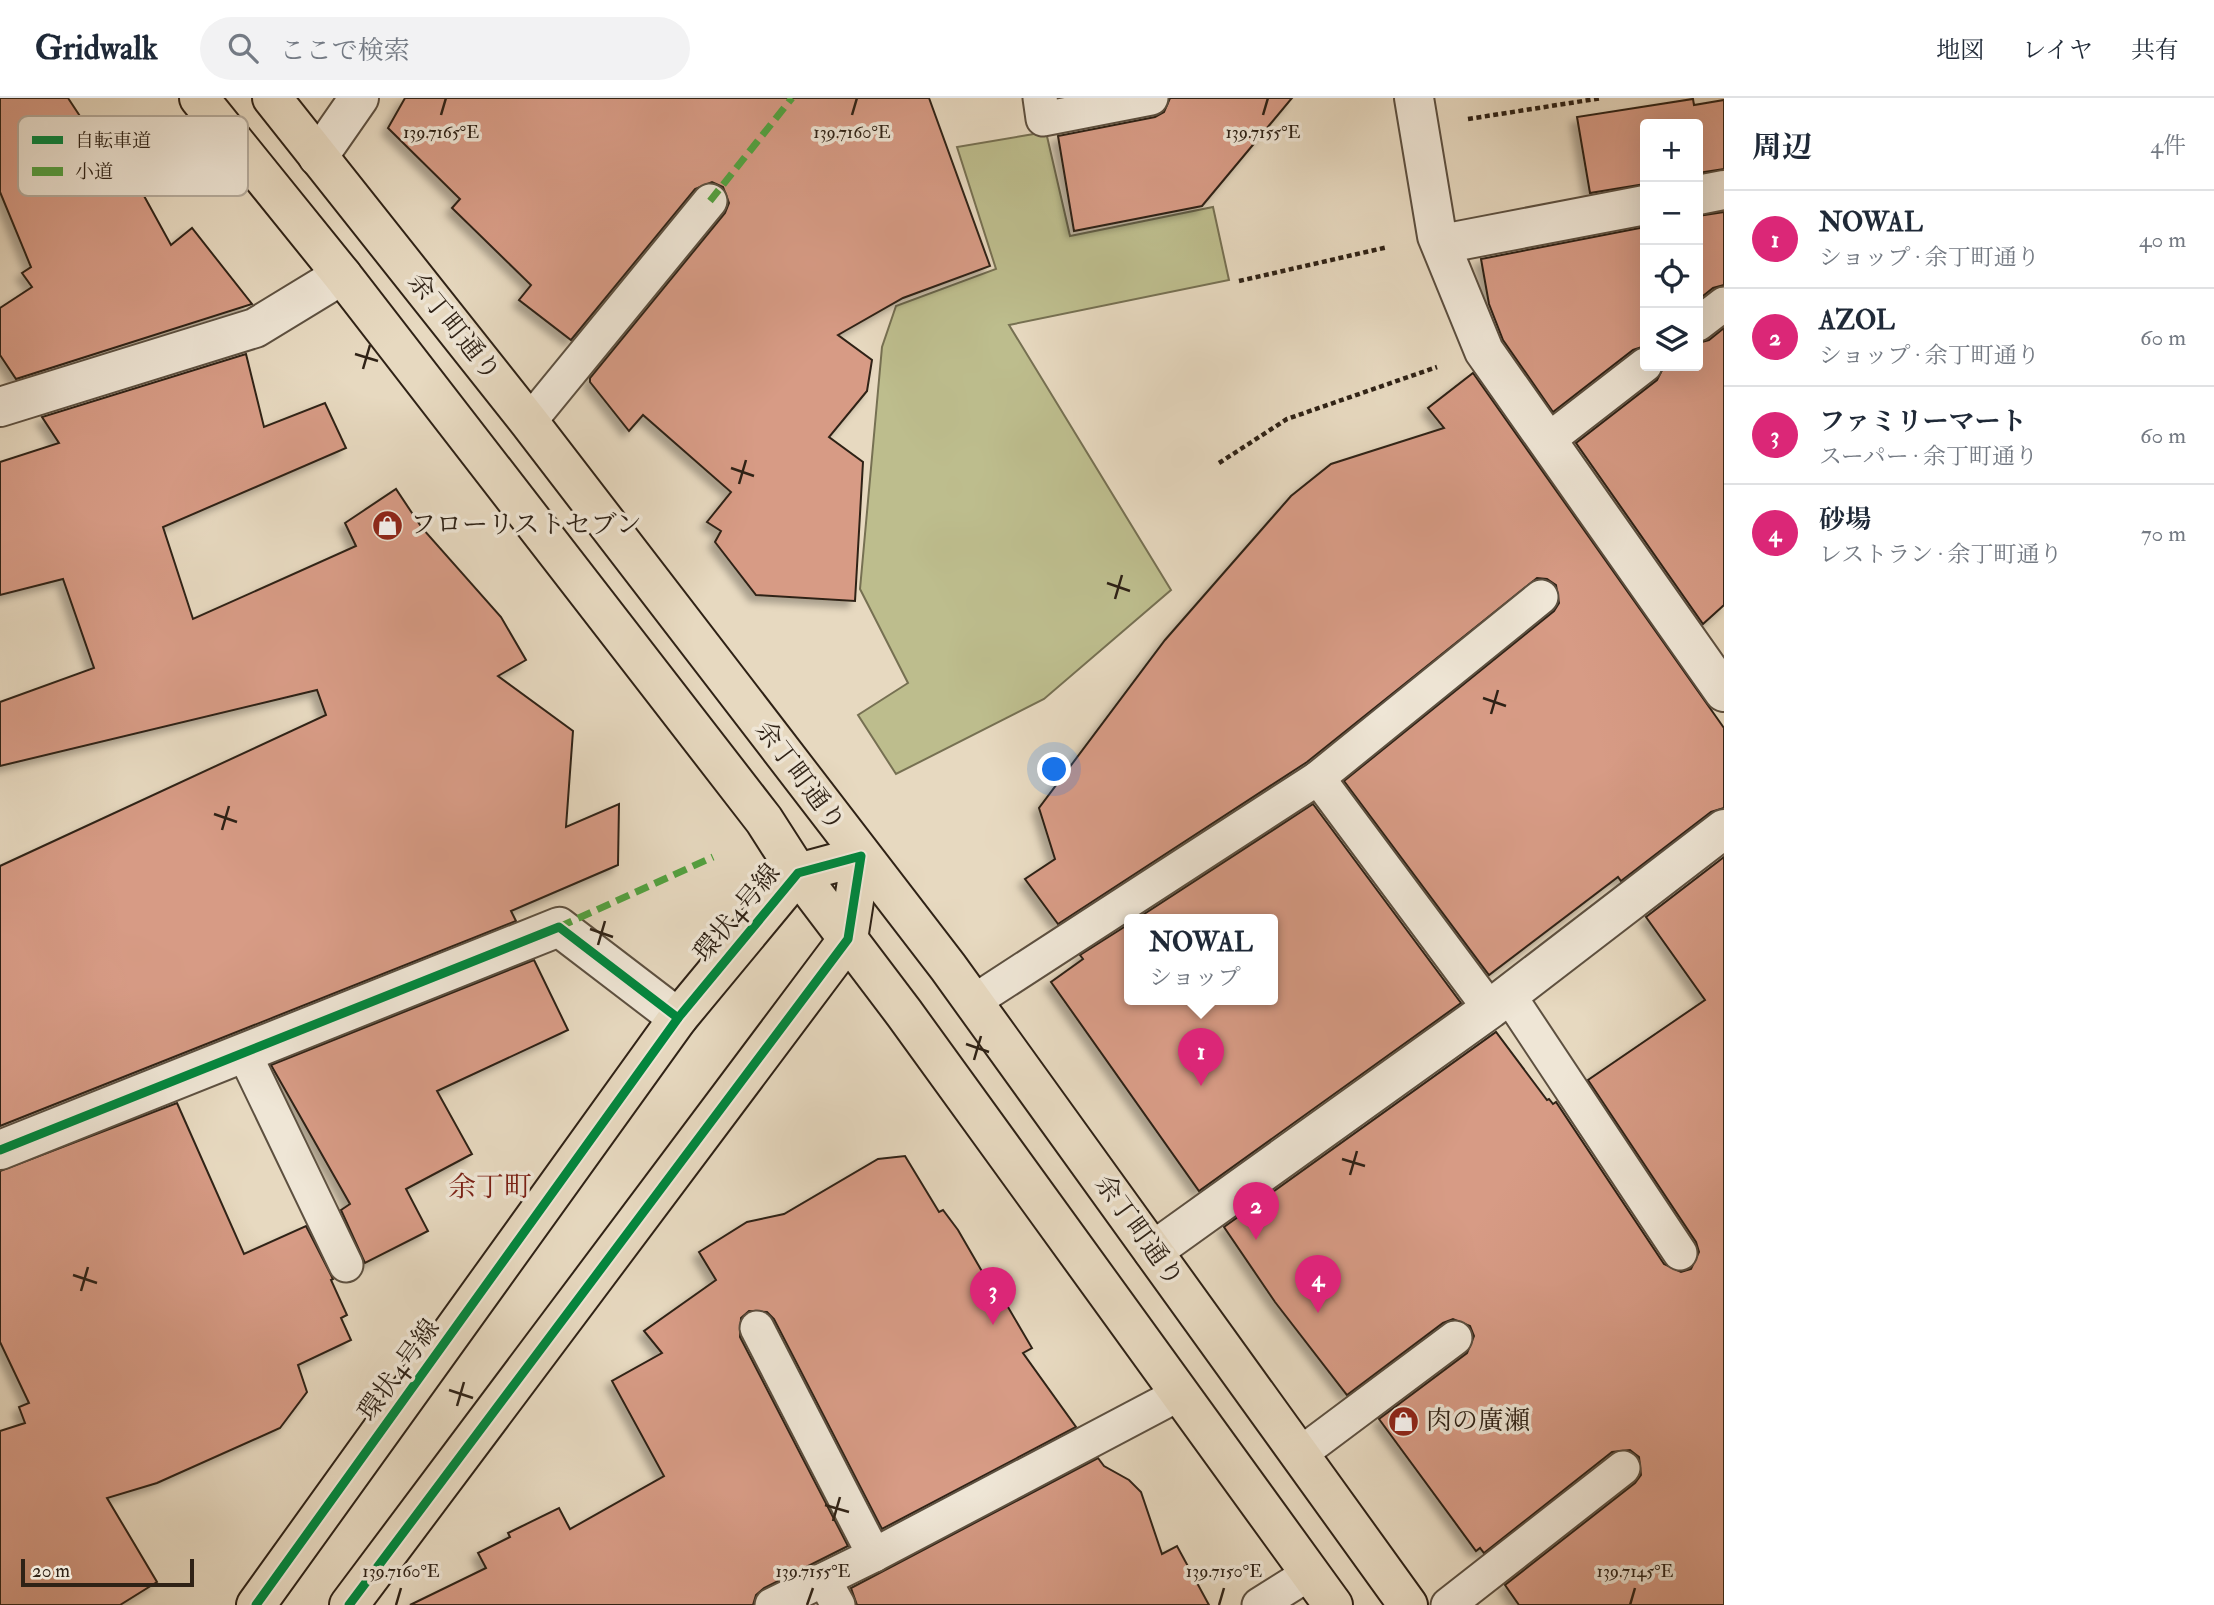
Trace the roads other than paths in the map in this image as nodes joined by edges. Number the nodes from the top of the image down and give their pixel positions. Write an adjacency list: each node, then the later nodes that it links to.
1 (199, 98): 7 (main road)
2 (272, 98): 8 (main road, 余丁町通り)
3 (359, 98): 8 (street)
4 (1040, 98): 5 (lane)
5 (1151, 98)
6 (1417, 112): 14 (street)
7 (214, 116)
8 (318, 157): 20 (main road, 余丁町通り)
9 (248, 159): 15 (main road)
10 (1724, 190): 11 (street)
11 (1703, 194)
12 (710, 201): 20 (lane)
13 (1640, 206): 14 (street)
14 (1439, 240): 21 (street)
15 (342, 275): 19 (street); 27 (main road)
16 (1724, 304): 17 (lane)
17 (1703, 320)
18 (1640, 369): 21 (lane)
19 (0, 407)
20 (529, 422): 26 (main road, 余丁町通り)
21 (1547, 441): 23 (street)
22 (1541, 597): 24 (lane)
23 (1724, 692)
24 (1318, 778): 29 (lane); 30 (lane)
25 (1724, 829): 30 (street)
26 (860, 856): 27 (main road, 環状4号線); 28 (main road); 29 (main road, 余丁町通り)
27 (798, 873): 28 (main road); 31 (main road, 環状4号線)
28 (848, 939): 39 (main road); 46 (main road)
29 (973, 1002): 34 (main road, 余丁町通り)
30 (1499, 1002): 34 (street); 35 (lane)
31 (678, 1018): 32 (street); 45 (main road, 環状4号線)
32 (244, 1053): 33 (street); 36 (lane)
33 (0, 1150)
34 (1153, 1251): 40 (main road, 余丁町通り)
35 (1680, 1252)
36 (346, 1265)
37 (757, 1328): 42 (lane)
38 (1455, 1338): 40 (lane)
39 (1181, 1393): 42 (lane); 43 (main road)
40 (1300, 1454): 50 (main road, 余丁町通り)
41 (1623, 1468): 51 (lane)
42 (874, 1555): 44 (lane)
43 (1310, 1573): 48 (lane); 49 (main road)
44 (831, 1592): 47 (lane)
45 (256, 1605)
46 (349, 1605)
47 (772, 1605)
48 (1259, 1605)
49 (1333, 1605)
50 (1408, 1605)
51 (1448, 1605)

